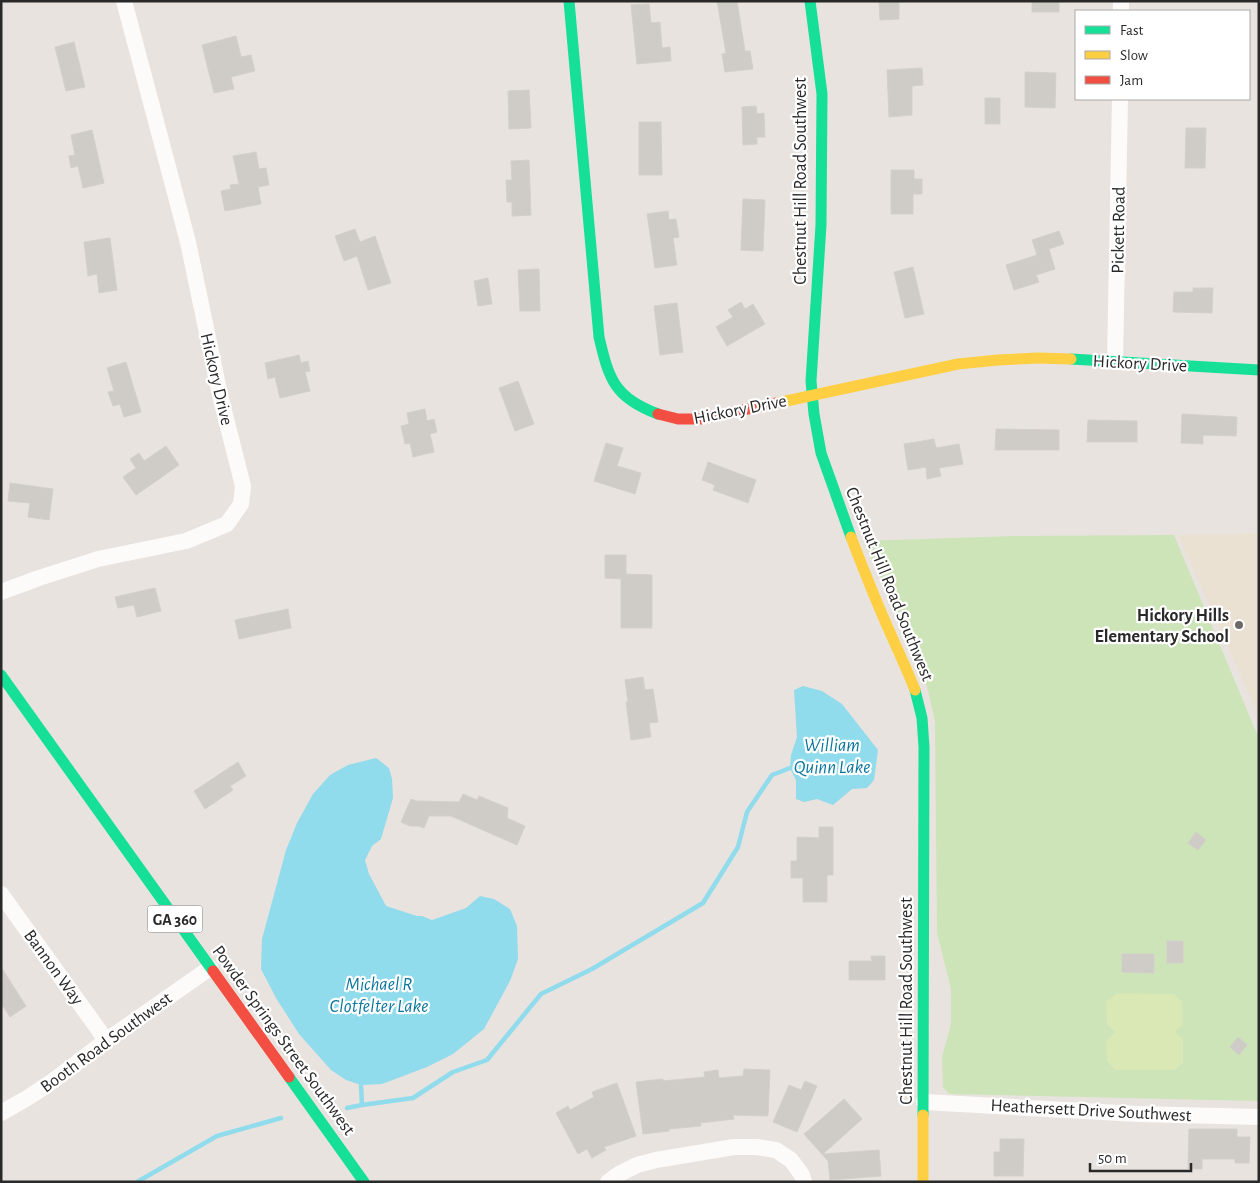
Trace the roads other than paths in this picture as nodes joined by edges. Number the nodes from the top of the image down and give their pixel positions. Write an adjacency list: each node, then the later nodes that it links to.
1 (124, 1): 8 (street, Hickory Drive)
2 (570, 1): 7 (street, Hickory Drive)
3 (810, 1): 7 (street, Chestnut Hill Road Southwest)
4 (1120, 100): 5 (street, Pickett Road)
5 (1115, 361): 6 (street, Hickory Drive); 7 (street, Hickory Drive)
6 (1259, 370)
7 (812, 395): 13 (street, Chestnut Hill Road Southwest)
8 (1, 592)
9 (1, 675): 11 (street, Powder Springs Street Southwest / GA 360)
10 (1, 894): 12 (street, Bannon Way)
11 (210, 968): 12 (street, Booth Road Southwest); 16 (street, Powder Springs Street Southwest / GA 360)
12 (106, 1040): 14 (street, Booth Road Southwest)
13 (924, 1102): 15 (street, Heathersett Drive Southwest); 19 (street, Chestnut Hill Road Southwest)
14 (1, 1113)
15 (1259, 1117)
16 (364, 1182)
17 (608, 1182): 18 (street)
18 (804, 1182)
19 (923, 1182)

